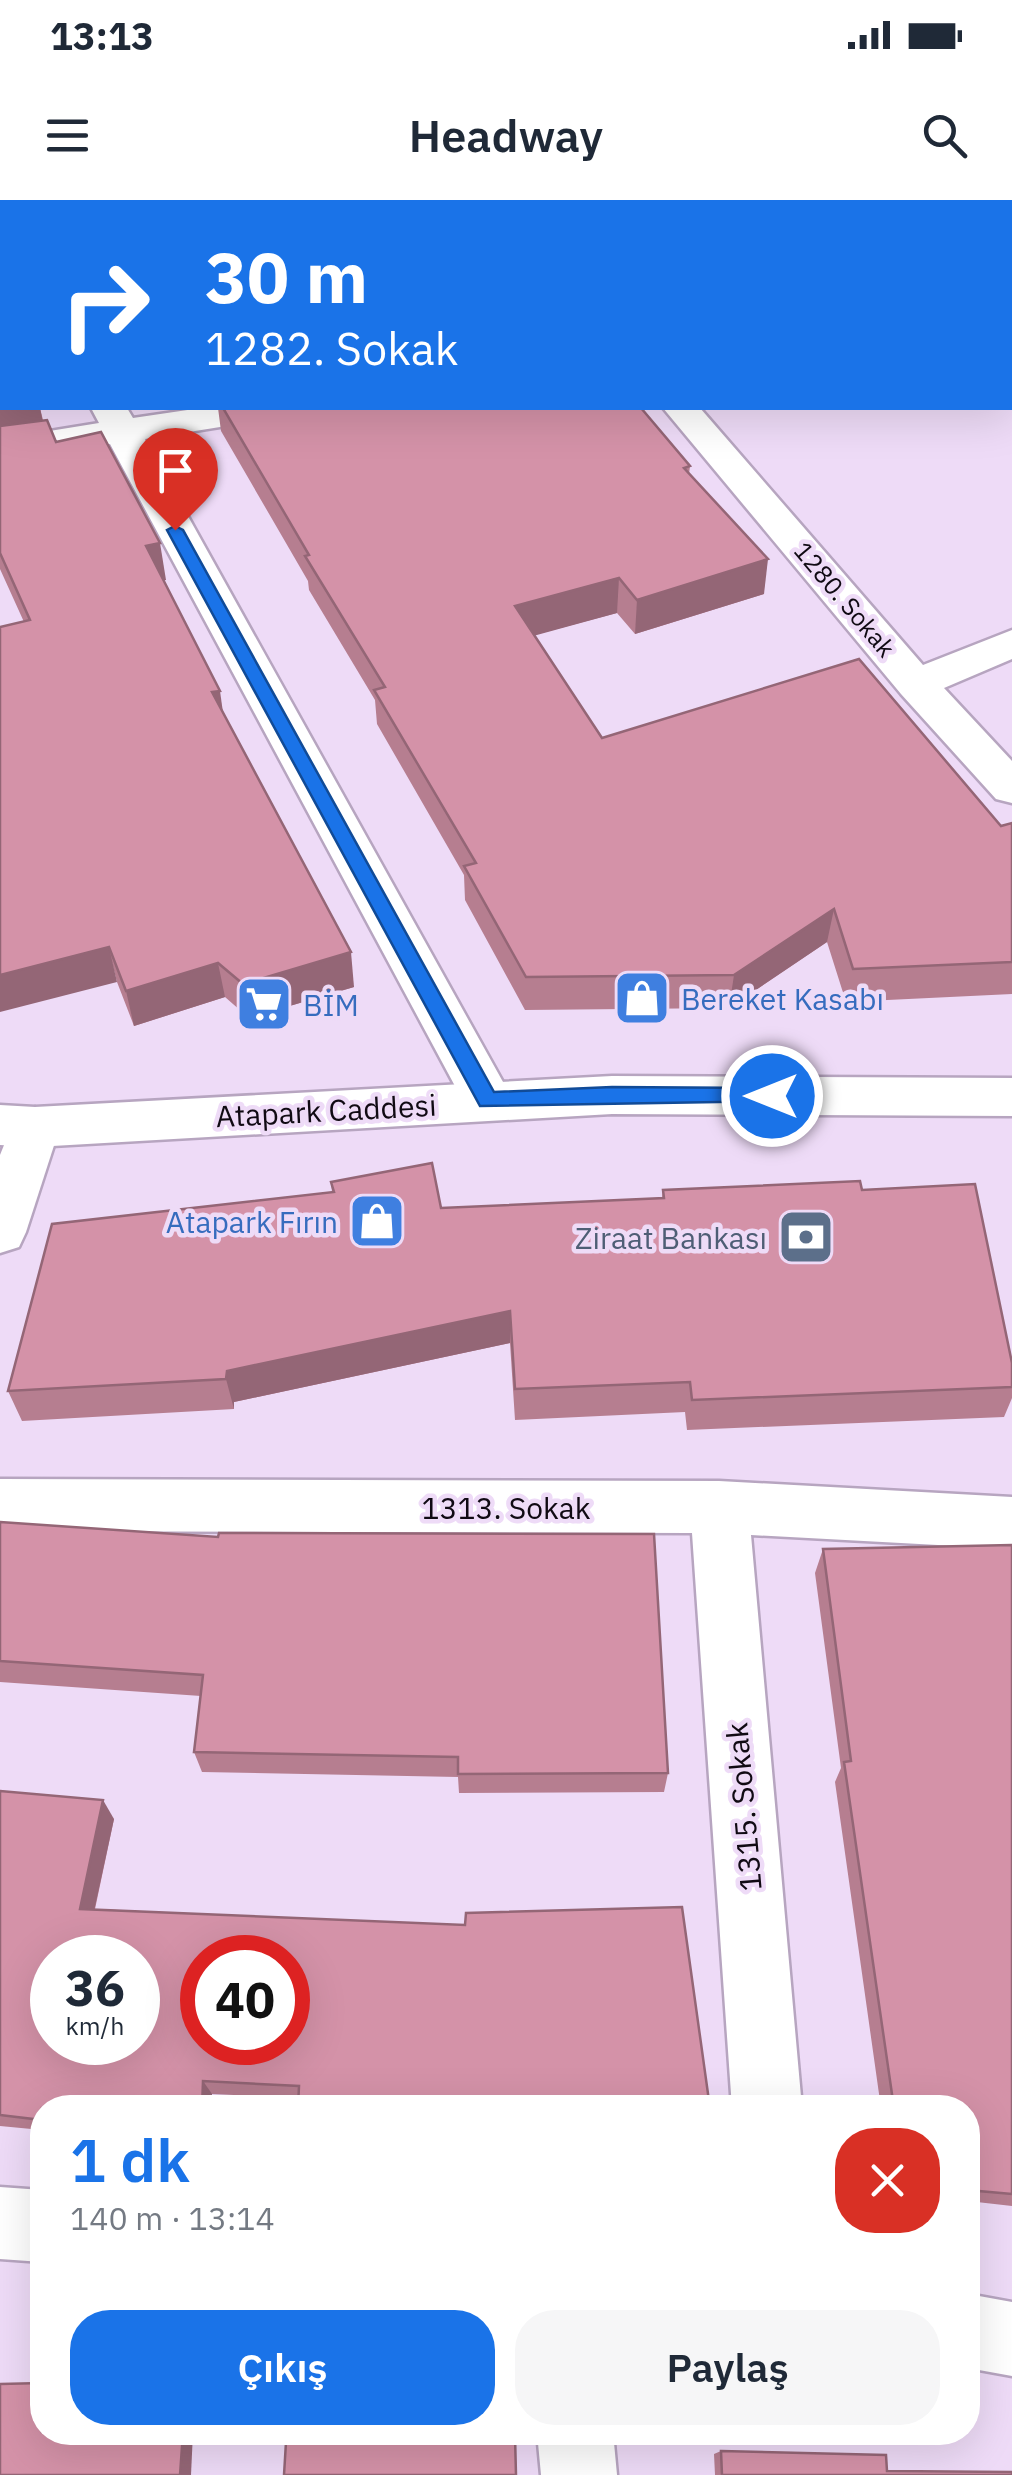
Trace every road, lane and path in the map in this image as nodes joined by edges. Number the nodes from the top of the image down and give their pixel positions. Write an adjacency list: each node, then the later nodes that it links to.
1 (242, 410): 3 (street)
2 (683, 410): 6 (street, 1280. Sokak)
3 (114, 419): 4 (street); 9 (street)
4 (0, 450)
5 (1012, 644): 6 (street)
6 (916, 684): 7 (street, 1280. Sokak)
7 (1012, 788)
8 (1012, 1097): 9 (street, Atapark Caddesi)
9 (488, 1100): 10 (street, Atapark Caddesi)
10 (18, 1126): 11 (street)
11 (0, 1232)
12 (0, 1505): 13 (street, 1313. Sokak)
13 (719, 1507): 14 (street, 1313. Sokak); 15 (street, 1315. Sokak)
14 (1012, 1523)
15 (766, 2095)
16 (0, 2224): 17 (street)
17 (30, 2225)
18 (980, 2334): 19 (street)
19 (1012, 2339)
20 (576, 2445): 21 (street)
21 (579, 2475)

